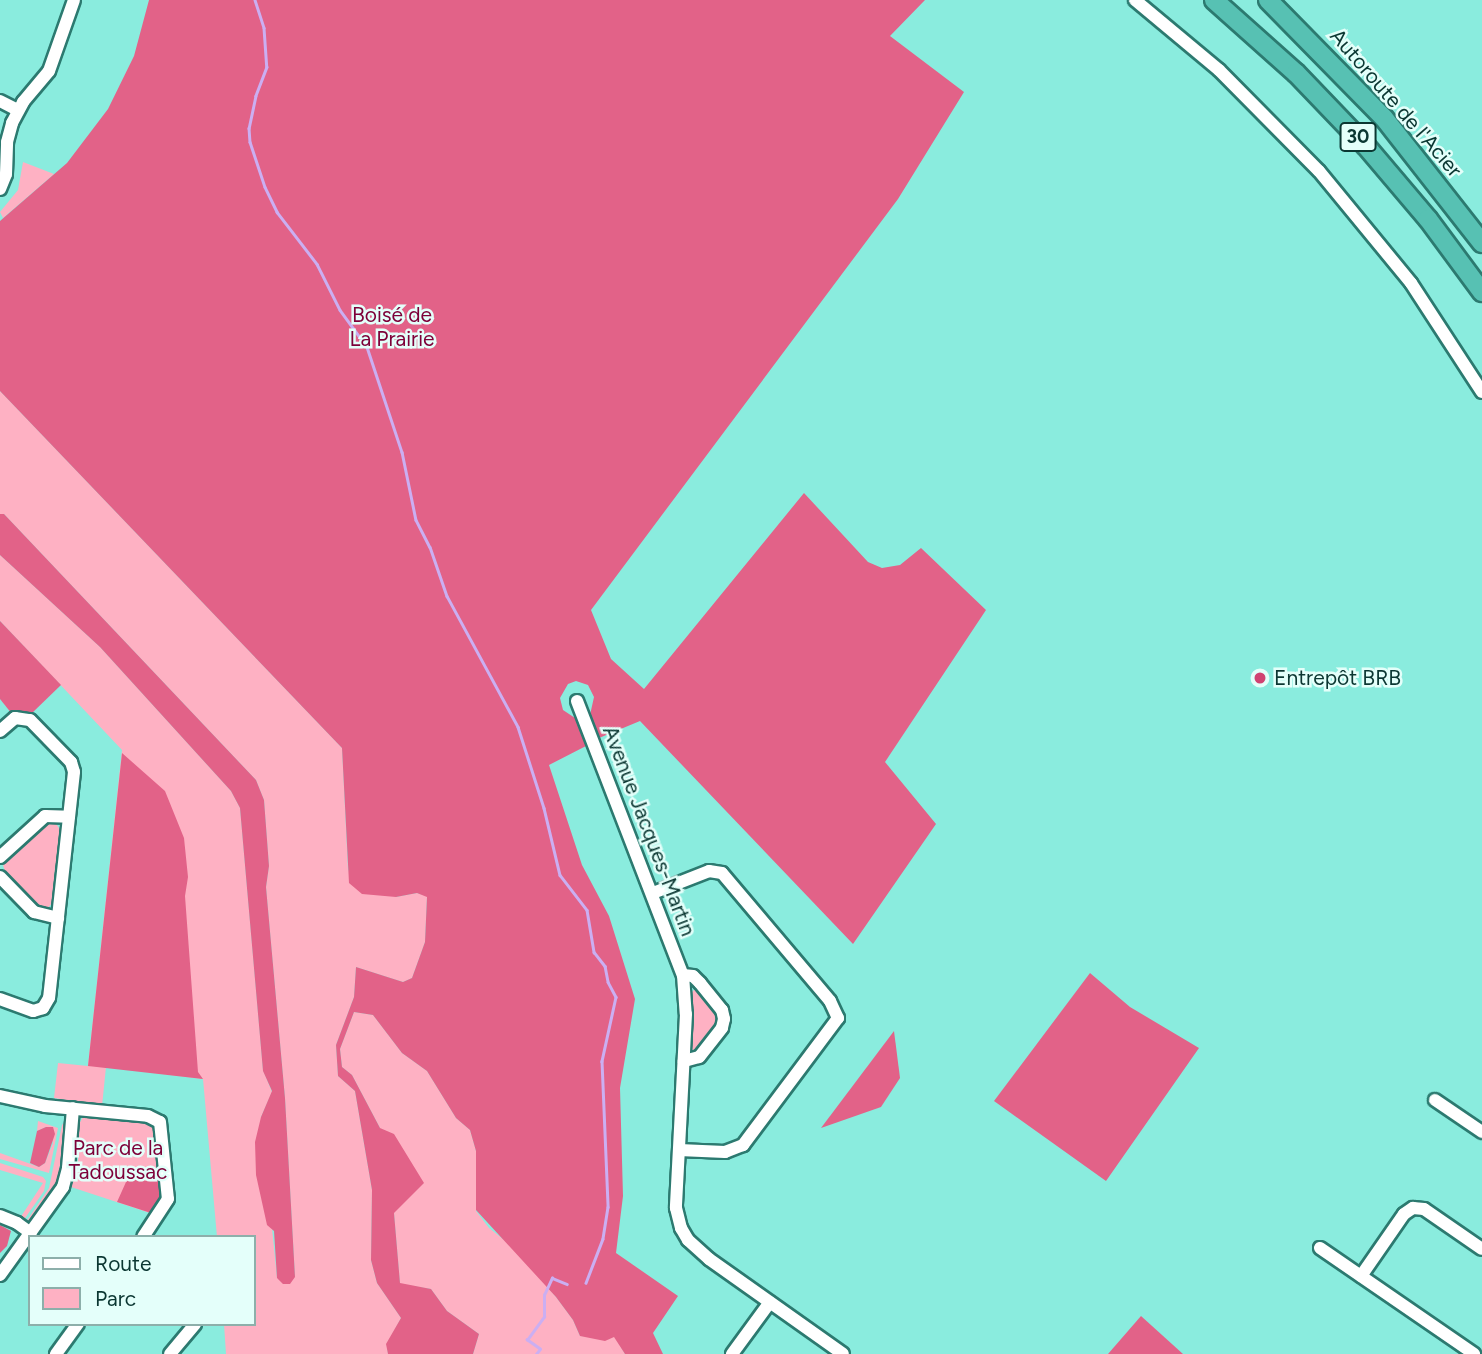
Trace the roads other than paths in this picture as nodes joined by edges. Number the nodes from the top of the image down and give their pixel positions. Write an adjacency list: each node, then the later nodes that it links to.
1 (74, 0): 6 (street)
2 (1135, 0): 10 (street)
3 (1214, 0): 9 (highway, 30)
4 (1268, 0): 8 (highway, Autoroute de l'Acier / 30)
5 (0, 101): 6 (street)
6 (18, 110): 7 (street)
7 (0, 189)
8 (1482, 243)
9 (1482, 292)
10 (1482, 392)
11 (577, 701): 16 (street, Avenue Jacques-Martin)
12 (0, 731): 13 (street)
13 (69, 817): 14 (street); 17 (street)
14 (0, 857)
15 (0, 877): 17 (street)
16 (653, 893): 18 (street, Avenue Jacques-Martin); 25 (street)
17 (58, 918): 19 (street)
18 (683, 975): 20 (street, Avenue Jacques-Martin); 20 (street)
19 (0, 999)
20 (684, 1062): 25 (street, Avenue Jacques-Martin)
21 (0, 1096): 23 (street)
22 (1435, 1100): 24 (street)
23 (73, 1108): 27 (street); 28 (street)
24 (1480, 1127)
25 (680, 1150): 34 (street, Avenue Jacques-Martin)
26 (0, 1216): 27 (street)
27 (31, 1233)
28 (144, 1235)
29 (28, 1237): 32 (street)
30 (1320, 1248): 33 (street)
31 (1482, 1249): 33 (street)
32 (0, 1275)
33 (1362, 1276): 37 (street)
34 (770, 1302): 40 (street); 41 (street, Avenue Jacques-Martin)
35 (77, 1326): 38 (street)
36 (193, 1326): 39 (street)
37 (1457, 1349): 42 (street)
38 (56, 1354)
39 (170, 1354)
40 (732, 1354)
41 (843, 1354)
42 (1474, 1354)

